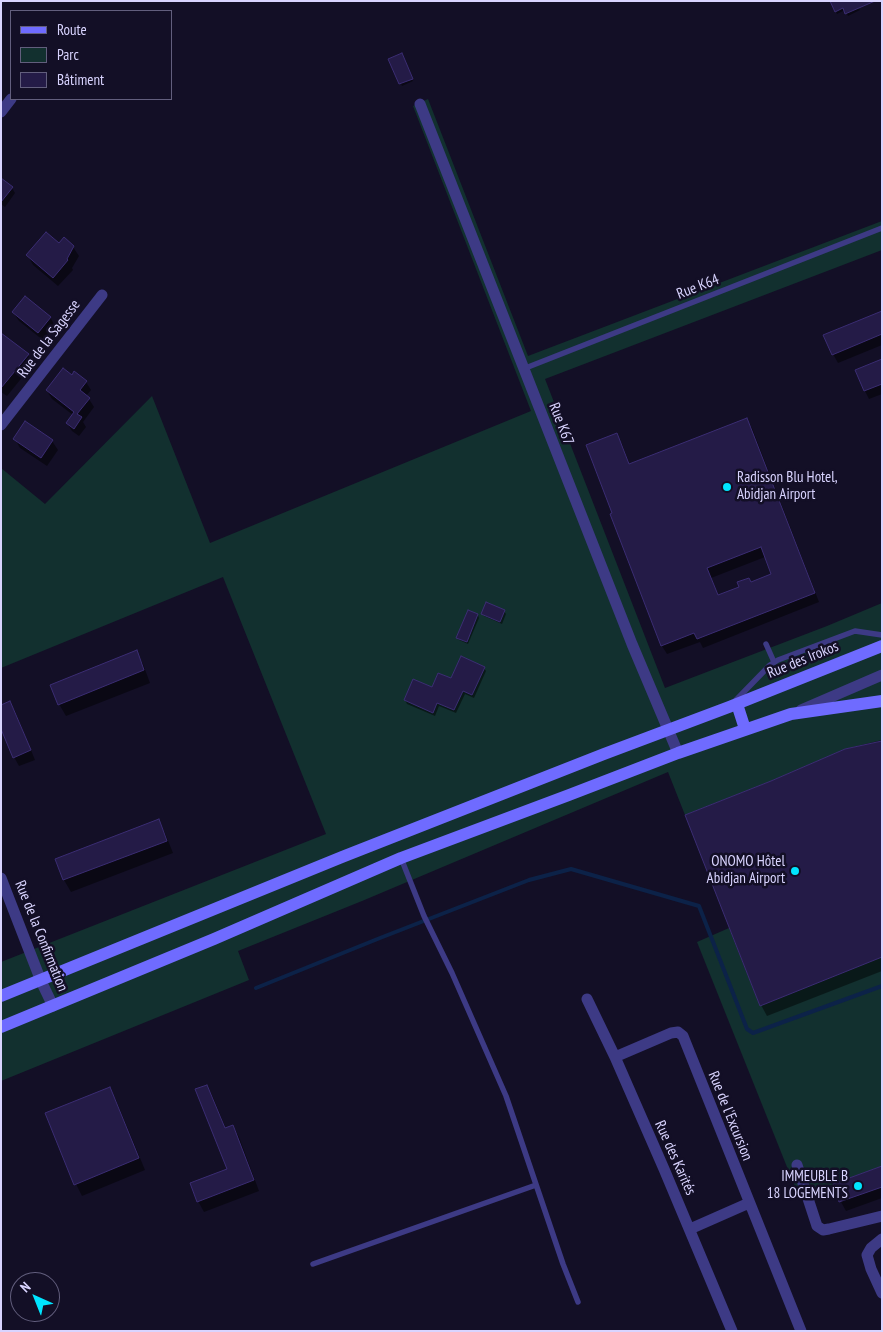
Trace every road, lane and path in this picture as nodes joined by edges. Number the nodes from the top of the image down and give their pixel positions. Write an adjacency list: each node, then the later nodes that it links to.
1 (10, 100): 3 (street)
2 (420, 104): 6 (street, Rue K67)
3 (1, 112)
4 (882, 228): 6 (lane, Rue K64)
5 (102, 295): 7 (street, Rue de la Sagesse)
6 (523, 369): 17 (street, Rue K67)
7 (1, 425)
8 (882, 635): 11 (lane)
9 (766, 644): 11 (lane)
10 (882, 646): 14 (main road, Rue des Irokos)
11 (774, 662): 14 (lane)
12 (882, 675): 15 (street)
13 (882, 701): 15 (main road)
14 (733, 706): 16 (main road); 17 (main road, Rue des Irokos)
15 (791, 714): 16 (main road)
16 (745, 729): 18 (main road)
17 (668, 731): 18 (street, Rue K67); 22 (main road, Rue des Irokos)
18 (678, 753): 19 (main road)
19 (401, 858): 25 (main road); 29 (lane)
20 (1, 878): 21 (street, Rue de la Confirmation)
21 (6, 902): 22 (street, Rue de la Confirmation)
22 (41, 981): 23 (main road, Rue des Irokos); 25 (street, Rue de la Confirmation)
23 (1, 996)
24 (587, 999): 27 (street, Rue des Karités)
25 (53, 1006): 26 (main road)
26 (1, 1027)
27 (615, 1058): 30 (street, Rue de l'Excursion); 32 (street, Rue des Karités)
28 (797, 1166): 31 (street)
29 (536, 1185): 34 (lane); 36 (lane)
30 (749, 1203): 32 (street); 38 (street, Rue de l'Excursion)
31 (882, 1216)
32 (690, 1229): 37 (street, Rue des Karités)
33 (882, 1239): 35 (street)
34 (313, 1264)
35 (882, 1293)
36 (578, 1302)
37 (732, 1331)
38 (802, 1331)

